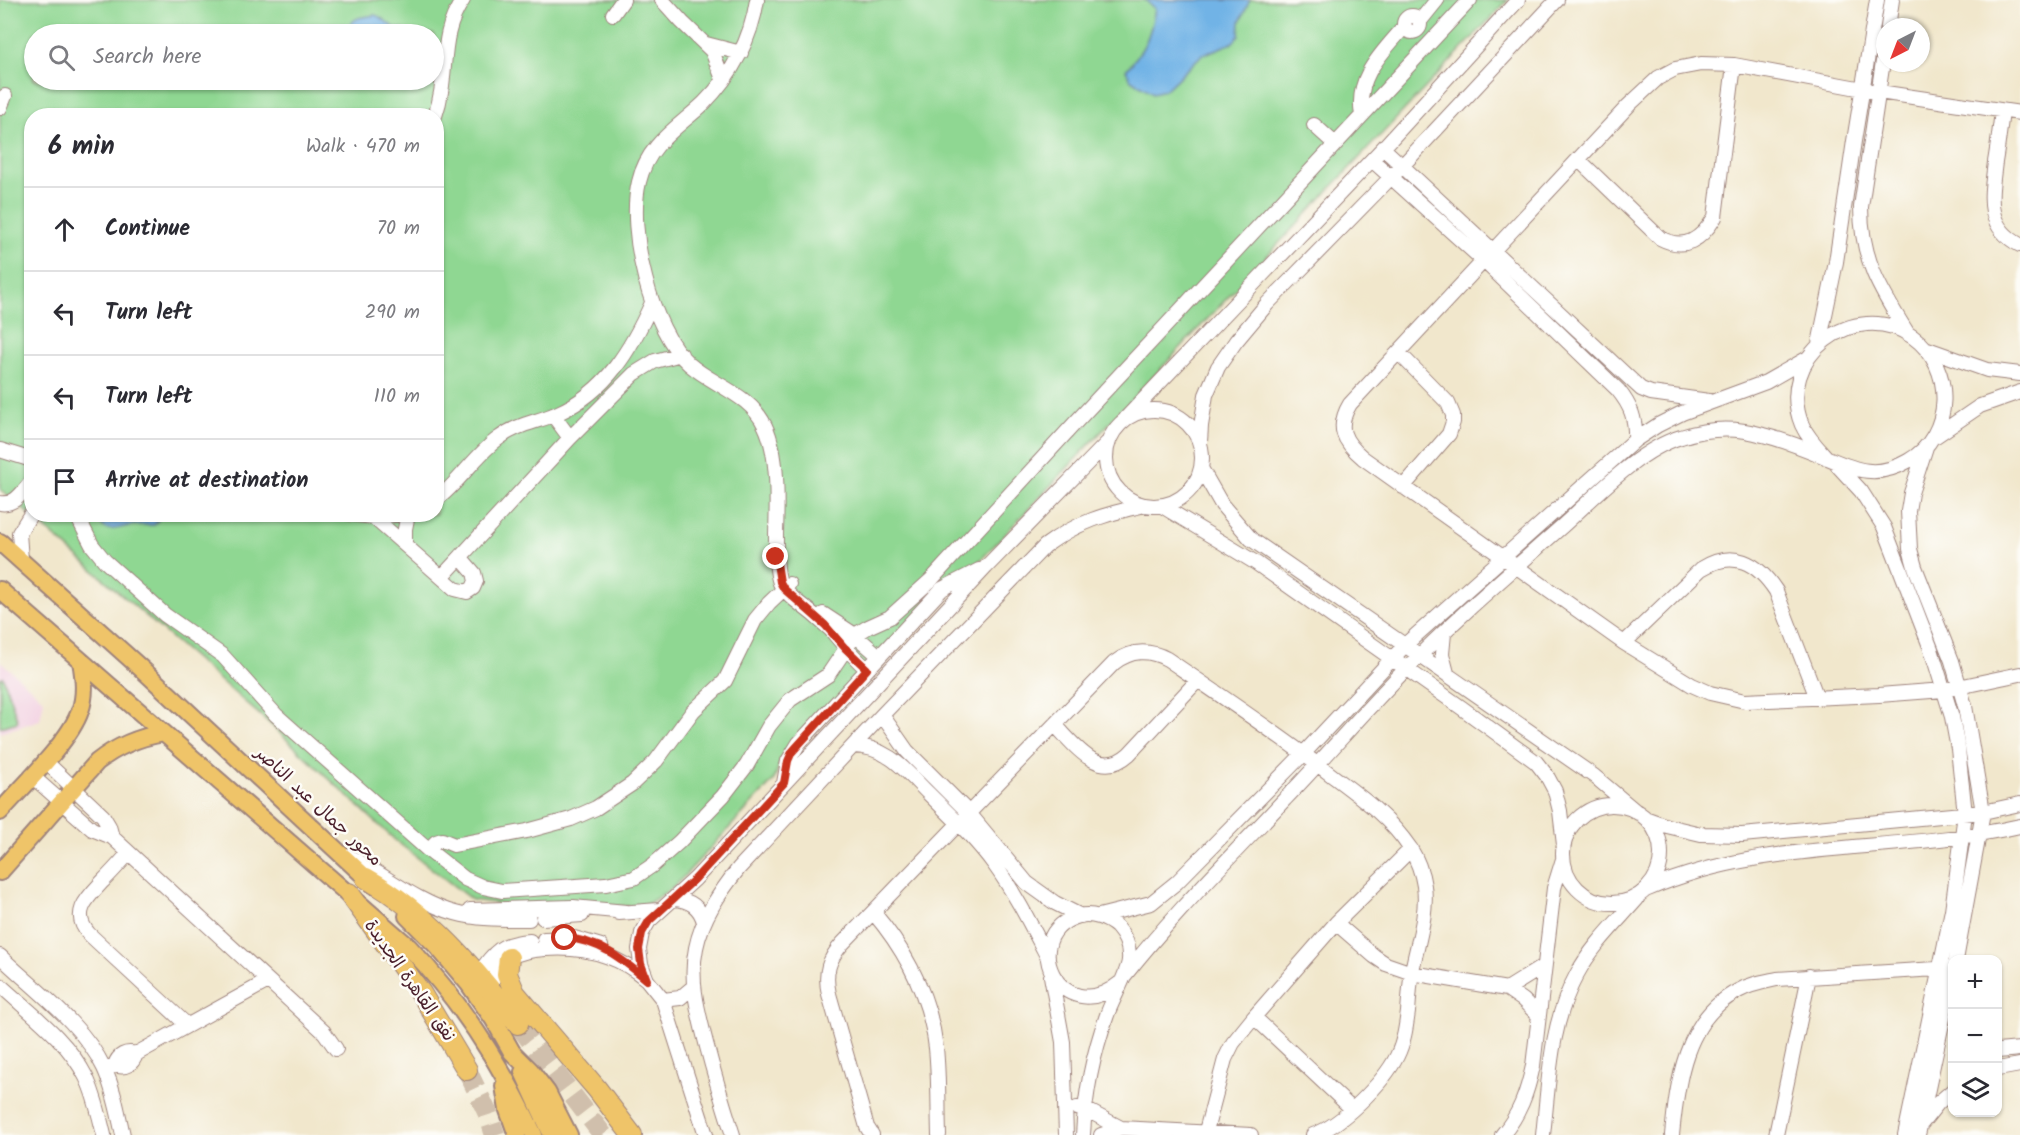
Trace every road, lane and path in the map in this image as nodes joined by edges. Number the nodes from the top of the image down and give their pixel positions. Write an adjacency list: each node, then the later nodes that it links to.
1 (464, 0): 16 (street)
2 (622, 0): 11 (street)
3 (662, 0): 13 (street)
4 (757, 0): 14 (street)
5 (1437, 0): 25 (street)
6 (1470, 0): 25 (street)
7 (1518, 0): 28 (street)
8 (1557, 0): 31 (street)
9 (1877, 0): 19 (street)
10 (1892, 0): 12 (street)
11 (613, 14)
12 (1889, 18)
13 (706, 44): 14 (street); 18 (street)
14 (741, 53): 18 (street)
15 (1734, 65): 19 (street); 30 (street); 30 (street)
16 (444, 68)
17 (1882, 72): 21 (street)
18 (723, 79): 35 (street)
19 (1864, 89): 21 (street); 38 (street)
20 (442, 90): 22 (street)
21 (1879, 92): 23 (street); 37 (street)
22 (437, 108)
23 (2002, 111): 24 (street); 33 (street)
24 (2020, 113)
25 (1362, 116): 27 (street)
26 (1314, 125): 27 (street)
27 (1335, 144): 80 (street)
28 (1383, 148): 29 (street); 31 (street)
29 (1372, 160): 32 (street); 47 (street)
30 (1579, 160): 34 (street)
31 (1402, 166): 32 (street); 34 (street)
32 (1391, 178): 34 (street); 51 (street)
33 (2020, 245)
34 (1489, 256): 36 (street); 40 (street)
35 (652, 303): 41 (street); 46 (street)
36 (1563, 327): 45 (street); 49 (street)
37 (1908, 334): 38 (street); 39 (street)
38 (1819, 344): 42 (street)
39 (1925, 348): 43 (street); 52 (street)
40 (1399, 353): 57 (street); 57 (street)
41 (681, 354): 48 (street); 77 (street)
42 (1808, 358): 45 (street); 55 (street)
43 (2020, 374)
44 (2020, 392): 52 (street)
45 (1712, 402): 49 (street)
46 (553, 415): 48 (street); 59 (street)
47 (1126, 418): 50 (street); 51 (street)
48 (570, 438): 71 (street)
49 (1635, 440): 72 (street)
50 (1108, 441): 62 (street); 74 (street)
51 (1200, 442): 56 (street)
52 (1929, 443): 55 (street); 93 (street)
53 (0, 450): 54 (street)
54 (24, 458)
55 (1830, 459): 75 (street); 94 (street)
56 (1202, 470): 63 (street); 82 (street)
57 (1403, 487): 72 (street)
58 (24, 490): 60 (street)
59 (444, 493)
60 (15, 500): 61 (street); 64 (street)
61 (0, 503)
62 (1145, 505): 63 (street); 96 (street)
63 (1162, 506): 86 (street)
64 (24, 507)
65 (25, 522): 73 (street)
66 (80, 522): 120 (street)
67 (379, 522): 70 (street)
68 (407, 522): 70 (street)
69 (0, 542): 73 (main road, محور جمال عبد الناصر)
70 (405, 545): 76 (street)
71 (461, 558): 76 (street); 76 (street)
72 (1503, 558): 75 (street); 82 (street)
73 (21, 560): 119 (main road, محور جمال عبد الناصر)
74 (986, 567): 85 (street); 104 (street)
75 (1516, 567): 79 (street); 81 (street)
76 (442, 577)
77 (784, 584): 80 (street); 83 (street); 117 (street)
78 (0, 590): 87 (main road)
79 (1444, 633): 84 (street); 90 (street)
80 (855, 635): 83 (street); 85 (street)
81 (1624, 643): 95 (street); 95 (street)
82 (1406, 644): 84 (street); 86 (street)
83 (845, 648): 89 (street); 123 (street)
84 (1421, 654): 88 (street); 90 (street)
85 (879, 656): 89 (street)
86 (1393, 659): 88 (street); 100 (street)
87 (81, 661): 98 (main road); 101 (main road)
88 (1406, 668): 102 (street); 121 (street)
89 (867, 669): 104 (street)
90 (1447, 673): 111 (street)
91 (2020, 674): 93 (street)
92 (1198, 680): 97 (street); 97 (street); 100 (street)
93 (1960, 687): 94 (street); 109 (street)
94 (1944, 690): 95 (street); 110 (street)
95 (1817, 698)
96 (882, 715): 99 (street); 112 (street)
97 (1055, 725): 112 (street)
98 (164, 733): 105 (main road); 127 (main road)
99 (853, 746): 112 (street); 135 (street)
100 (1304, 753): 102 (street); 134 (street)
101 (45, 761): 103 (main road); 105 (street)
102 (1318, 765): 118 (street); 149 (street)
103 (32, 776): 106 (street); 108 (main road)
104 (784, 783): 128 (street)
105 (74, 788): 106 (main road); 116 (street)
106 (61, 802): 116 (street); 124 (main road)
107 (2020, 804): 109 (street)
108 (0, 812)
109 (1983, 812): 110 (street); 114 (street)
110 (1965, 814): 111 (street); 115 (street)
111 (1642, 815): 121 (street); 126 (street)
112 (964, 818): 132 (street); 133 (street); 141 (street)
113 (2020, 826): 114 (street)
114 (1981, 834): 115 (street); 139 (street)
115 (1963, 836): 126 (street); 145 (street)
116 (112, 837): 122 (street)
117 (454, 845): 120 (street); 123 (street)
118 (1411, 849): 136 (street); 147 (street)
119 (336, 850): 125 (main road, محور جمال عبد الناصر); 129 (street)
120 (428, 850): 123 (street)
121 (1564, 852): 126 (street); 144 (street)
122 (129, 853): 151 (street); 163 (street)
123 (451, 869)
124 (0, 872)
125 (366, 878): 152 (highway, نفق القاهرة الجديدة); 167 (main road, محور جمال عبد الناصر)
126 (1644, 892): 172 (street)
127 (349, 893): 173 (highway, نفق القاهرة الجديدة); 174 (main road)
128 (674, 899): 130 (street); 135 (street)
129 (430, 904): 131 (street); 131 (street)
130 (659, 910): 131 (street); 150 (street)
131 (626, 912)
132 (873, 912): 194 (street); 195 (street)
133 (1081, 916): 134 (street); 141 (street)
134 (1099, 916): 149 (street)
135 (704, 922): 154 (street)
136 (1336, 923): 147 (street); 159 (street)
137 (544, 939): 143 (street)
138 (530, 940): 152 (street)
139 (1957, 955)
140 (0, 956): 168 (street)
141 (1047, 957): 146 (street)
142 (509, 958): 143 (street); 152 (street); 191 (highway)
143 (627, 966): 150 (street)
144 (1544, 966): 155 (street); 158 (street)
145 (1945, 968): 148 (street); 205 (street)
146 (1050, 971): 149 (street); 181 (street)
147 (1412, 973): 155 (street); 180 (street)
148 (1809, 976): 203 (street); 204 (street)
149 (1123, 979): 179 (street)
150 (647, 980): 156 (street)
151 (268, 981): 163 (street); 164 (street)
152 (484, 982): 161 (highway, نفق القاهرة الجديدة)
153 (0, 985): 175 (street)
154 (693, 987): 156 (street); 176 (street)
155 (1506, 989): 158 (street)
156 (663, 1000): 178 (street)
157 (1948, 1000): 160 (street)
158 (1539, 1016): 170 (street)
159 (1254, 1017): 180 (street); 183 (street)
160 (1944, 1018): 162 (street); 184 (street)
161 (518, 1024)
162 (1948, 1024)
163 (187, 1025): 168 (street)
164 (336, 1049)
165 (2020, 1049): 166 (street)
166 (2002, 1051)
167 (512, 1052): 189 (main road); 190 (main road, محور جمال عبد الناصر)
168 (121, 1062): 175 (street); 186 (street)
169 (2020, 1065): 171 (street)
170 (1533, 1066): 172 (street); 201 (street)
171 (2002, 1068)
172 (1551, 1069): 202 (street)
173 (467, 1070)
174 (502, 1071): 187 (main road); 188 (main road)
175 (86, 1077): 185 (street)
176 (718, 1090): 178 (street); 193 (street)
177 (1948, 1095): 184 (street)
178 (694, 1097): 192 (street)
179 (1085, 1109): 181 (street); 182 (street); 197 (street)
180 (1352, 1109): 200 (street)
181 (1067, 1110): 196 (street)
182 (1121, 1128): 183 (street); 198 (street)
183 (1206, 1131): 199 (street)
184 (1919, 1131)
185 (104, 1135)
186 (123, 1135)
187 (517, 1135)
188 (534, 1135)
189 (552, 1135)
190 (569, 1135)
191 (632, 1135)
192 (705, 1135)
193 (733, 1135)
194 (872, 1135)
195 (939, 1135)
196 (1066, 1135)
197 (1083, 1135)
198 (1101, 1135)
199 (1251, 1135)
200 (1312, 1135)
201 (1502, 1135)
202 (1542, 1135)
203 (1672, 1135)
204 (1776, 1135)
205 (1905, 1135)

